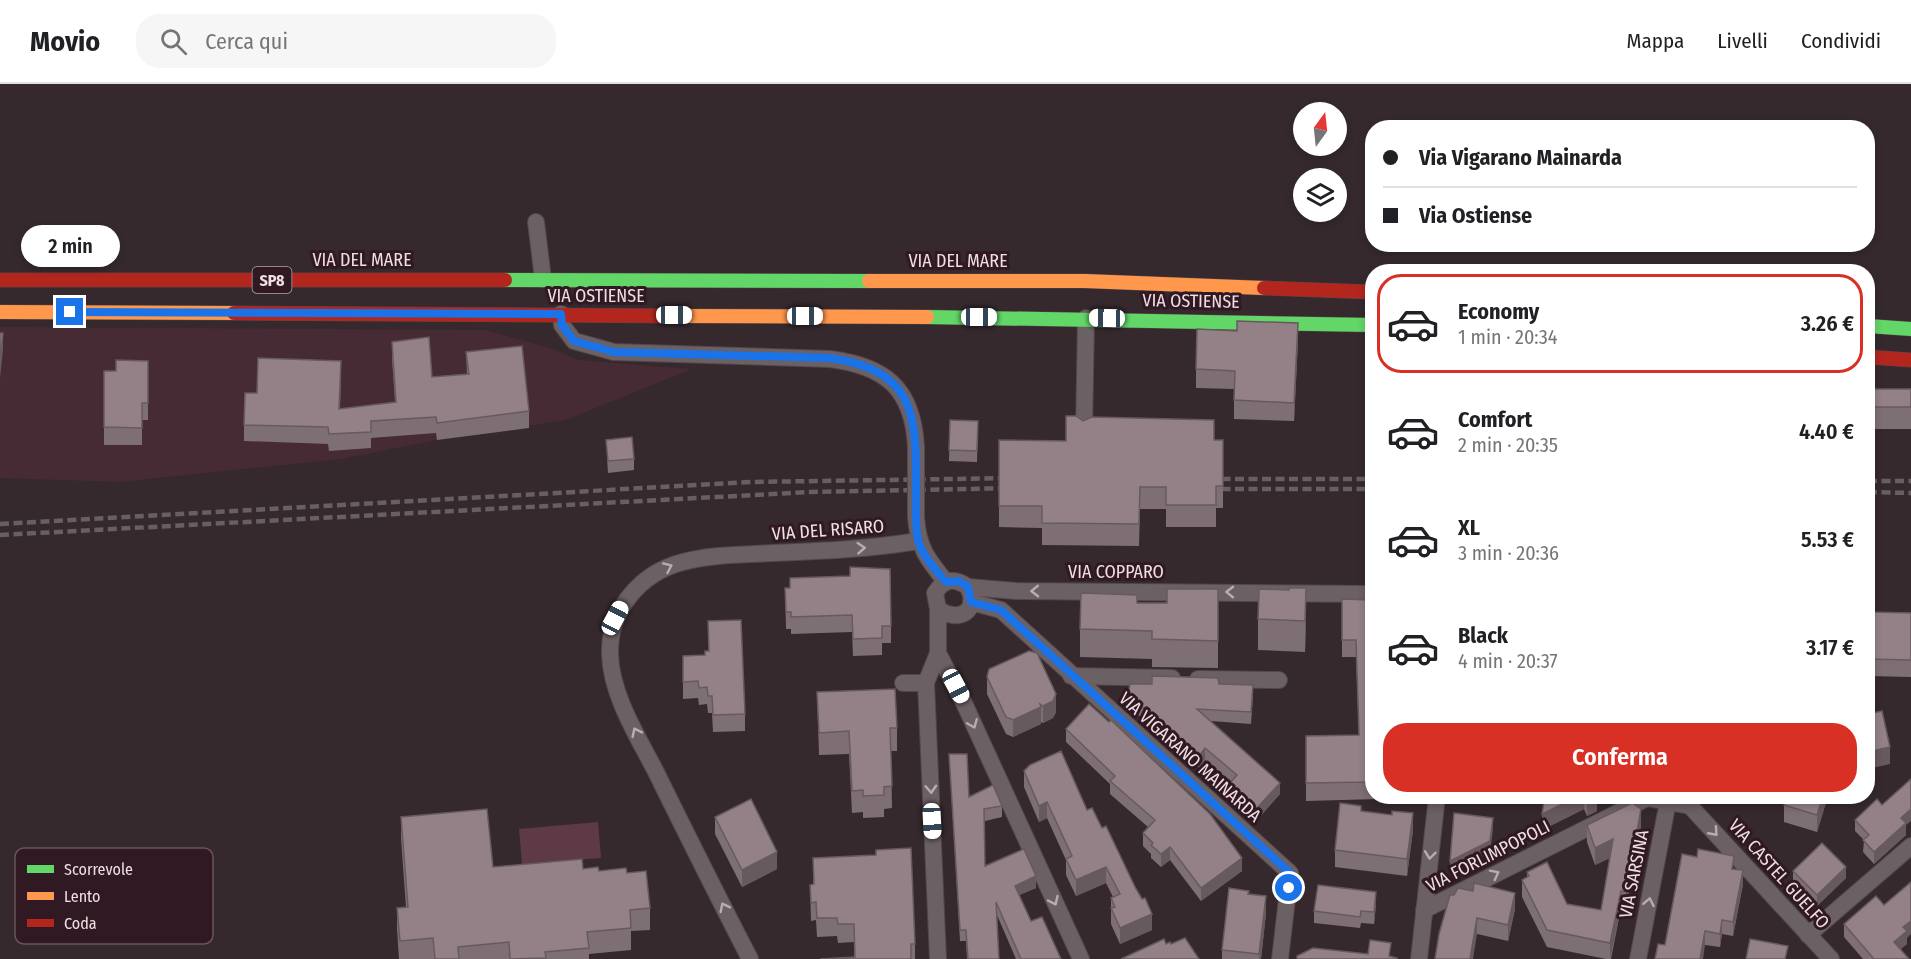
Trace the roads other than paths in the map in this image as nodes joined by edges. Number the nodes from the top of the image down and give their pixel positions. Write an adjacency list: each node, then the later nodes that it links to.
1 (536, 222): 2 (street)
2 (543, 279): 3 (main road, VIA DEL MARE / SP8); 4 (main road, VIA DEL MARE / SP8)
3 (0, 280)
4 (1365, 292)
5 (0, 312): 6 (main road, VIA OSTIENSE)
6 (561, 314): 7 (main road, VIA OSTIENSE); 14 (street, bridge)
7 (1086, 318): 8 (main road, VIA OSTIENSE); 13 (street)
8 (1365, 325)
9 (1875, 326): 10 (main road)
10 (1911, 329)
11 (1875, 357): 12 (main road)
12 (1911, 360)
13 (1084, 432)
14 (918, 541): 15 (street); 34 (street, VIA DEL RISARO, one-way to 14)
15 (946, 582): 18 (street); 19 (street)
16 (1006, 590): 17 (street, VIA COPPARO, one-way to 16); 18 (street, VIA COPPARO); 20 (street)
17 (1365, 594)
18 (969, 595): 19 (street); 20 (street, VIA VIGARANO MAINARDA)
19 (938, 609): 21 (street)
20 (1001, 610): 22 (street, VIA VIGARANO MAINARDA)
21 (938, 653): 25 (street); 36 (street, one-way to 36)
22 (1071, 676): 23 (street); 37 (street, VIA VIGARANO MAINARDA)
23 (1279, 680)
24 (903, 683): 25 (street)
25 (926, 683): 35 (street, one-way to 35)
26 (1436, 804): 31 (street, one-way to 31)
27 (1635, 804): 31 (street, VIA FORLIMPOPOLI, one-way to 27)
28 (1667, 804): 39 (street, VIA SARSINA, one-way to 28)
29 (1684, 804): 32 (street, VIA CASTEL GUELFO, one-way to 32)
30 (1911, 846): 32 (street)
31 (1424, 910): 38 (street)
32 (1808, 935): 33 (street, VIA CASTEL GUELFO)
33 (1825, 956)
34 (750, 959)
35 (938, 959)
36 (1081, 959)
37 (1280, 959)
38 (1419, 959)
39 (1638, 959)

